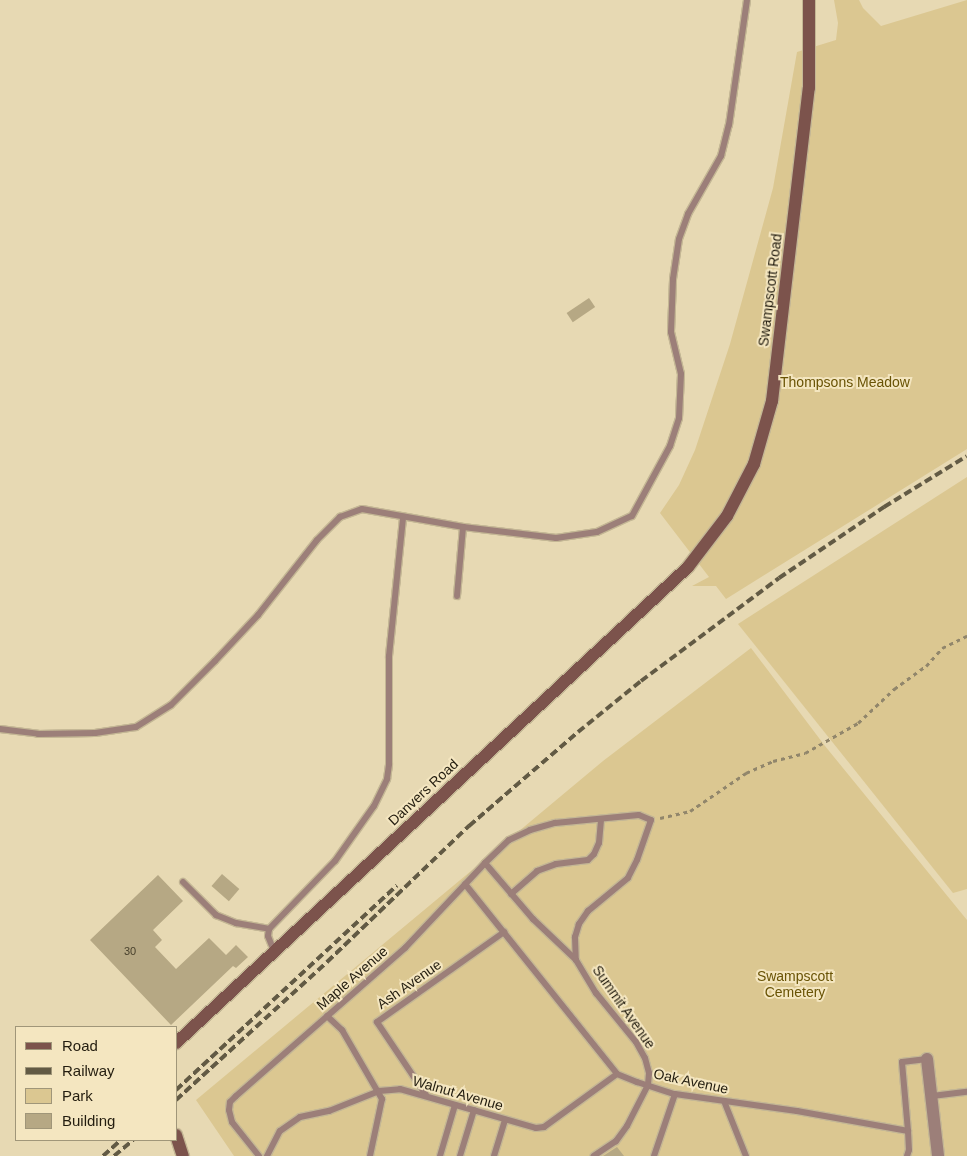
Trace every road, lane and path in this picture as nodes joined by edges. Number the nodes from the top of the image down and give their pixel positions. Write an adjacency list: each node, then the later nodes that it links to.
1 (747, 0): 4 (lane)
2 (809, 0): 5 (street, Swampscott Road)
3 (403, 518): 4 (lane); 8 (lane); 15 (lane)
4 (463, 527): 6 (lane)
5 (691, 564): 17 (street, Danvers Road)
6 (457, 596)
7 (967, 636): 10 (path)
8 (0, 729)
9 (601, 820): 10 (lane, Maple Avenue); 11 (lane, Maple Avenue); 14 (lane)
10 (651, 820): 18 (lane, Summit Avenue)
11 (485, 862): 13 (lane, Maple Avenue); 14 (lane)
12 (183, 882): 15 (lane)
13 (465, 884): 16 (lane); 19 (lane, Maple Avenue)
14 (511, 894): 18 (lane)
15 (269, 929): 17 (lane)
16 (504, 932): 22 (lane); 27 (lane, Ash Avenue)
17 (274, 950): 20 (street, Danvers Road)
18 (576, 960): 23 (lane, Summit Avenue)
19 (327, 1016): 24 (lane); 34 (lane, Maple Avenue)
20 (178, 1041)
21 (928, 1059): 28 (street); 33 (lane)
22 (617, 1074): 23 (lane, Oak Avenue); 32 (lane, Walnut Avenue)
23 (648, 1085): 26 (lane, Oak Avenue); 40 (lane)
24 (379, 1091): 27 (lane, Walnut Avenue); 35 (lane, Walnut Avenue); 36 (lane)
25 (967, 1092): 28 (lane)
26 (675, 1094): 29 (lane, Oak Avenue); 41 (lane)
27 (426, 1096): 30 (lane, Walnut Avenue)
28 (932, 1096): 44 (street)
29 (724, 1101): 33 (lane, Oak Avenue); 42 (lane)
30 (455, 1105): 31 (lane, Walnut Avenue); 37 (lane)
31 (474, 1110): 32 (lane, Walnut Avenue); 38 (lane)
32 (505, 1120): 39 (lane)
33 (908, 1131): 43 (lane)
34 (259, 1156)
35 (267, 1156)
36 (370, 1156)
37 (440, 1156)
38 (460, 1156)
39 (494, 1156)
40 (594, 1156)
41 (654, 1156)
42 (746, 1156)
43 (907, 1156)
44 (938, 1156)

